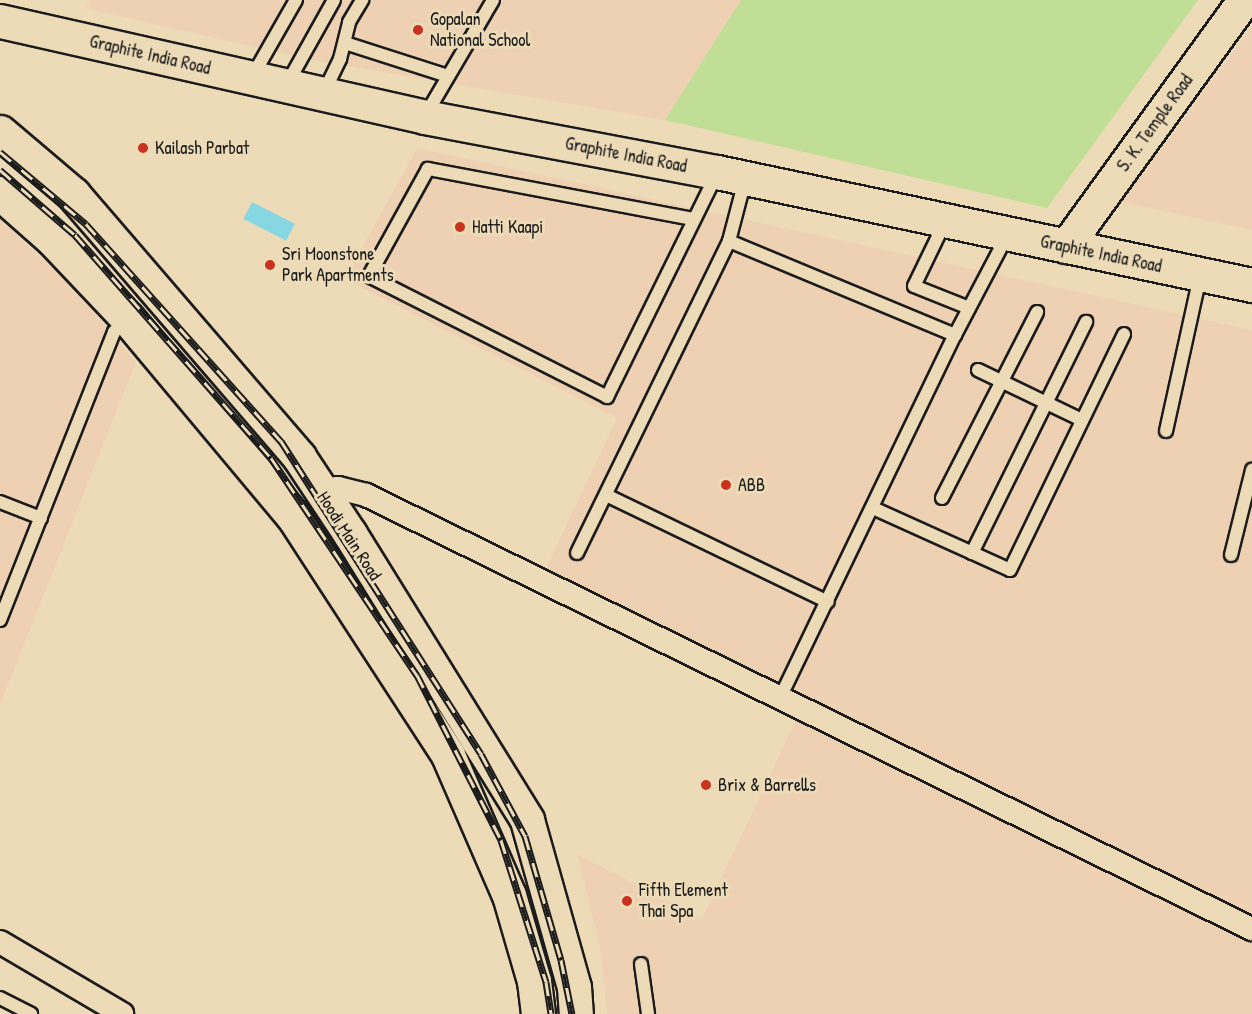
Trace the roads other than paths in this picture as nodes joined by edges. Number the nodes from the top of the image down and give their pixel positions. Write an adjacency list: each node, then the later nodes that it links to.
1 (296, 0): 10 (lane)
2 (334, 0): 11 (lane)
3 (362, 0): 8 (lane)
4 (493, 0): 9 (lane)
5 (1221, 0): 21 (street, S. K. Temple Road)
6 (1245, 0): 21 (street, S. K. Temple Road)
7 (0, 21): 10 (main road, Graphite India Road)
8 (345, 43): 9 (lane); 12 (lane)
9 (448, 76): 13 (lane)
10 (252, 78): 11 (main road, Graphite India Road)
11 (286, 85): 12 (main road, Graphite India Road)
12 (323, 94): 13 (main road, Graphite India Road)
13 (425, 117): 15 (main road, Graphite India Road)
14 (0, 132): 36 (main road, Hoodi Main Road)
15 (731, 175): 17 (lane); 18 (main road, Graphite India Road); 20 (lane)
16 (0, 194): 26 (main road, Hoodi Main Road)
17 (693, 219): 17 (lane)
18 (945, 222): 19 (main road, Graphite India Road); 24 (lane)
19 (1007, 235): 21 (main road, Graphite India Road); 24 (lane)
20 (729, 241): 29 (lane); 37 (lane)
21 (1056, 244): 22 (main road, Graphite India Road)
22 (1200, 275): 23 (main road, Graphite India Road); 34 (lane)
23 (1252, 285)
24 (969, 308): 29 (lane)
25 (1037, 312): 31 (lane)
26 (128, 319): 41 (lane); 54 (main road, Hoodi Main Road)
27 (1086, 322): 32 (lane)
28 (1124, 334): 33 (lane)
29 (955, 335): 40 (lane)
30 (978, 370): 31 (lane)
31 (1002, 381): 32 (lane); 38 (lane)
32 (1046, 403): 33 (lane); 43 (lane)
33 (1082, 420): 43 (lane)
34 (1166, 431)
35 (1252, 470): 44 (lane)
36 (319, 490): 47 (street); 55 (main road, Hoodi Main Road)
37 (606, 495): 42 (lane); 45 (lane)
38 (942, 498)
39 (0, 502): 41 (lane)
40 (873, 508): 43 (lane); 45 (lane)
41 (41, 518): 46 (lane)
42 (577, 553)
43 (972, 553)
44 (1232, 555)
45 (828, 602): 47 (lane)
46 (0, 620)
47 (779, 700): 48 (street)
48 (1252, 929)
49 (0, 942): 53 (street)
50 (641, 964): 56 (lane)
51 (0, 998): 52 (lane)
52 (31, 1014)
53 (122, 1014)
54 (538, 1014)
55 (576, 1014)
56 (648, 1014)

